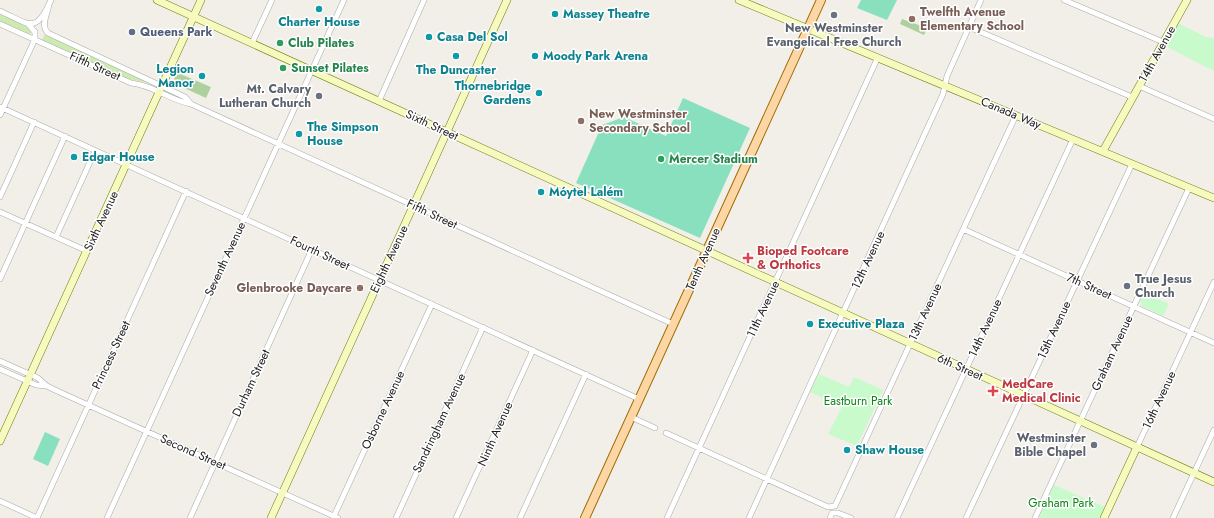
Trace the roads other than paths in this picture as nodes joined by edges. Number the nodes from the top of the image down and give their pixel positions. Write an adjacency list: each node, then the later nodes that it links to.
1 (157, 0): 14 (street, Sixth Street)
2 (202, 0): 14 (street, Sixth Avenue)
3 (272, 0): 21 (street)
4 (344, 0): 23 (street, Seventh Avenue)
5 (424, 0): 28 (street)
6 (507, 0): 34 (street, Eighth Avenue)
7 (741, 0): 18 (street, Canada Way)
8 (821, 0): 18 (main road, Tenth Avenue)
9 (981, 0): 17 (street, 12th Avenue)
10 (1064, 0): 20 (street)
11 (1187, 0): 20 (street, 14th Avenue)
12 (50, 2): 16 (street); 26 (street, Fifth Street)
13 (0, 11): 16 (street)
14 (194, 17): 21 (street, Sixth Street); 26 (street, Sixth Avenue)
15 (0, 24): 19 (street, Fifth Street)
16 (28, 24): 19 (street)
17 (969, 27): 24 (street, 12th Avenue); 27 (street)
18 (808, 29): 22 (street, Canada Way); 53 (main road, Tenth Avenue)
19 (35, 40): 26 (street, Fifth Street); 29 (street)
20 (1163, 42): 25 (street, 14th Avenue)
21 (252, 43): 23 (street, Sixth Street)
22 (878, 57): 24 (street, Canada Way); 59 (street, 11th Avenue)
23 (312, 70): 28 (street, Sixth Street); 37 (street, Seventh Avenue)
24 (945, 85): 31 (street, Canada Way); 63 (street, 12th Avenue)
25 (1139, 86): 27 (street, 14th Avenue); 32 (street)
26 (161, 88): 37 (street, Fifth Street); 41 (street, Sixth Avenue)
27 (1132, 97): 39 (street, 14th Avenue)
28 (379, 101): 34 (street, Sixth Street)
29 (2, 108): 30 (street); 33 (street, Fourth Street)
30 (0, 115)
31 (1016, 115): 36 (street, Canada Way); 50 (street, 13th Avenue)
32 (1214, 119)
33 (34, 122): 35 (street, Fourth Street); 44 (street)
34 (447, 132): 46 (street, Eighth Avenue); 53 (street, Sixth Street)
35 (65, 136): 38 (street, Fourth Street); 49 (street)
36 (1073, 139): 39 (street, Canada Way); 55 (street, 14th Avenue)
37 (278, 144): 46 (street, Fifth Street); 48 (street, Seventh Avenue)
38 (95, 151): 41 (street, Fourth Street); 51 (street)
39 (1103, 151): 40 (street, Canada Way)
40 (1132, 164): 42 (street, Canada Way); 58 (street, 15th Avenue)
41 (127, 165): 43 (street, Fourth Street); 54 (street, Sixth Avenue)
42 (1189, 188): 45 (street, Canada Way); 62 (street, Graham Avenue)
43 (186, 191): 48 (street, Fourth Street); 77 (street, Princess Street)
44 (0, 197)
45 (1214, 198)
46 (414, 206): 57 (street, Eighth Avenue); 64 (street, Fifth Street)
47 (0, 212): 49 (street)
48 (244, 218): 52 (street, Fourth Street); 82 (street, Seventh Avenue)
49 (26, 223): 51 (street); 56 (street)
50 (963, 229): 55 (street, 7th Street); 68 (street, 13th Avenue)
51 (56, 237): 54 (street)
52 (312, 249): 57 (street, Fourth Street); 87 (street, Durham Street)
53 (706, 250): 59 (street, 6th Street); 64 (main road, Tenth Avenue)
54 (87, 251): 74 (street, Sixth Avenue)
55 (1020, 255): 58 (street, 7th Street); 72 (street, 14th Avenue)
56 (0, 279)
57 (379, 280): 61 (street, Fourth Street); 91 (street, Eighth Avenue)
58 (1076, 280): 62 (street, 7th Street); 75 (street, 15th Avenue)
59 (775, 282): 63 (street, 6th Street); 86 (street, 11th Avenue)
60 (1214, 282): 66 (street, 16th Avenue)
61 (432, 304): 65 (street, Fourth Street); 94 (street, Osborne Avenue)
62 (1134, 306): 66 (street, 7th Street); 79 (street, Graham Avenue)
63 (843, 313): 68 (street, 6th Street); 89 (street, 12th Avenue)
64 (673, 324): 76 (main road, Tenth Avenue)
65 (483, 327): 69 (street, Fourth Street); 99 (street, Sandringham Avenue)
66 (1191, 333): 67 (street, 7th Street); 85 (street, 16th Avenue)
67 (1214, 343)
68 (910, 344): 72 (street, 6th Street); 93 (street, 13th Avenue)
69 (533, 350): 73 (street, Fourth Street); 100 (street, Ninth Avenue)
70 (0, 361): 74 (street, Second Street)
71 (0, 369): 74 (street, Second Street)
72 (966, 369): 75 (street, 6th Street); 107 (street, 14th Avenue)
73 (586, 374): 76 (street, Fourth Street); 101 (street)
74 (29, 378): 77 (street, Second Street); 84 (street, Sixth Avenue)
75 (1023, 395): 79 (street, 6th Street); 108 (street, 15th Avenue)
76 (639, 399): 78 (main road, Tenth Avenue)
77 (89, 405): 82 (street, Second Street); 95 (street, Princess Street)
78 (631, 417): 80 (street); 102 (main road, Tenth Avenue)
79 (1080, 421): 85 (street, 6th Street); 109 (street, Graham Avenue)
80 (655, 428)
81 (1214, 430): 88 (street)
82 (146, 432): 87 (street, Second Street); 96 (street, Seventh Avenue)
83 (666, 433): 86 (street)
84 (0, 441)
85 (1137, 447): 88 (street, 6th Street); 110 (street, 16th Avenue)
86 (699, 448): 89 (street); 103 (street, 11th Avenue)
87 (215, 462): 91 (street, Second Street); 97 (street, Durham Street)
88 (1194, 473): 90 (street, 6th Street); 111 (street)
89 (766, 479): 93 (street); 104 (street, 12th Avenue)
90 (1214, 482)
91 (282, 493): 94 (street, Second Street); 98 (street, Eighth Avenue)
92 (0, 502): 95 (street)
93 (833, 510): 105 (street, 13th Avenue); 106 (street)
94 (336, 517)
95 (37, 518)
96 (107, 518)
97 (190, 518)
98 (271, 518)
99 (396, 518)
100 (456, 518)
101 (520, 518)
102 (585, 518)
103 (667, 518)
104 (749, 518)
105 (830, 518)
106 (851, 518)
107 (897, 518)
108 (966, 518)
109 (1035, 518)
110 (1104, 518)
111 (1174, 518)

